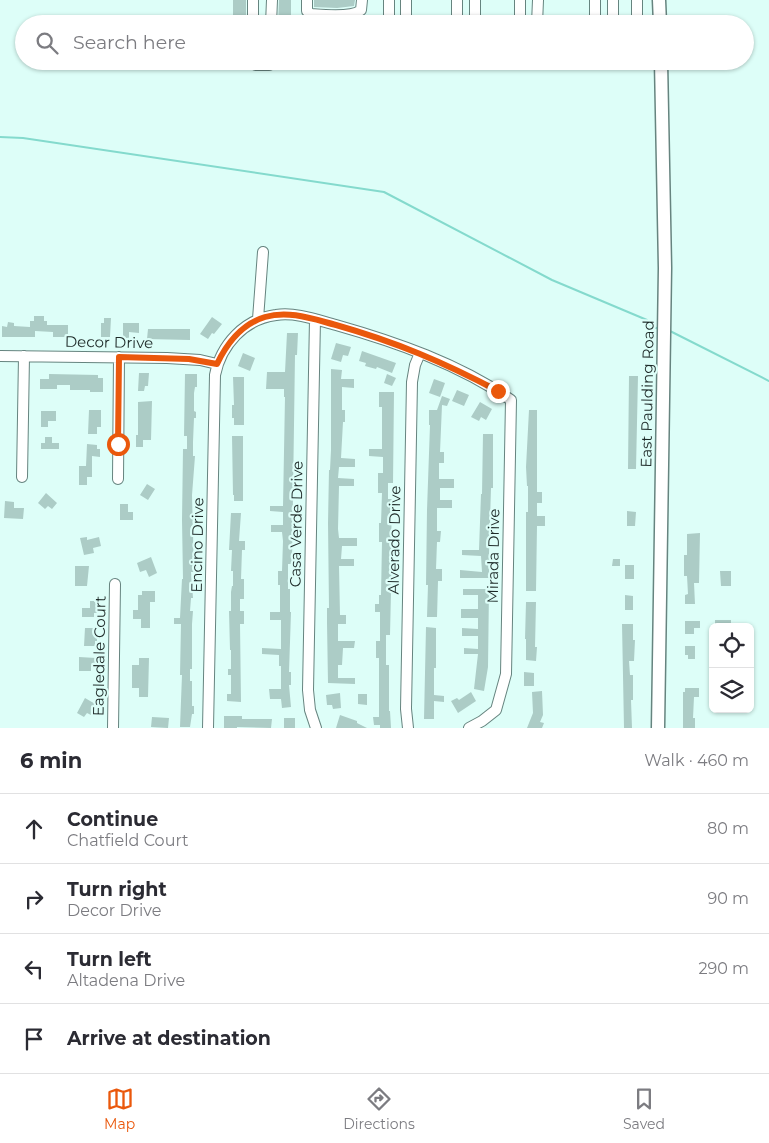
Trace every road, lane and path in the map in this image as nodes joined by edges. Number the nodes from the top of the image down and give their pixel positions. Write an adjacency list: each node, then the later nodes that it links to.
1 (253, 0): 15 (street)
2 (272, 0): 16 (street)
3 (307, 0): 4 (street)
4 (362, 0)
5 (389, 0): 17 (street)
6 (406, 0): 18 (street)
7 (456, 0): 19 (street)
8 (475, 0): 20 (street)
9 (520, 0): 21 (street)
10 (538, 0): 22 (street)
11 (595, 0): 23 (street)
12 (613, 0): 24 (street)
13 (637, 0): 25 (street)
14 (659, 0): 26 (main road)
15 (253, 15)
16 (271, 15)
17 (389, 15)
18 (406, 15)
19 (457, 15)
20 (475, 15)
21 (520, 15)
22 (537, 15)
23 (595, 15)
24 (613, 15)
25 (637, 15)
26 (660, 15)
27 (660, 70): 44 (main road, East Paulding Road)
28 (264, 252): 29 (street)
29 (258, 319): 30 (street); 35 (street)
30 (315, 319): 31 (street); 41 (street, Casa Verde Drive)
31 (420, 353): 42 (street, Alverado Drive); 43 (street, Mirada Drive)
32 (0, 356): 33 (street, Decor Drive)
33 (24, 356): 34 (street, Decor Drive); 36 (street)
34 (119, 357): 35 (street, Decor Drive); 37 (street)
35 (217, 364): 40 (street, Encino Drive)
36 (22, 477)
37 (118, 479)
38 (115, 584): 39 (street, Eagledale Court)
39 (113, 728)
40 (208, 728)
41 (316, 728)
42 (408, 728)
43 (469, 728)
44 (658, 728)

